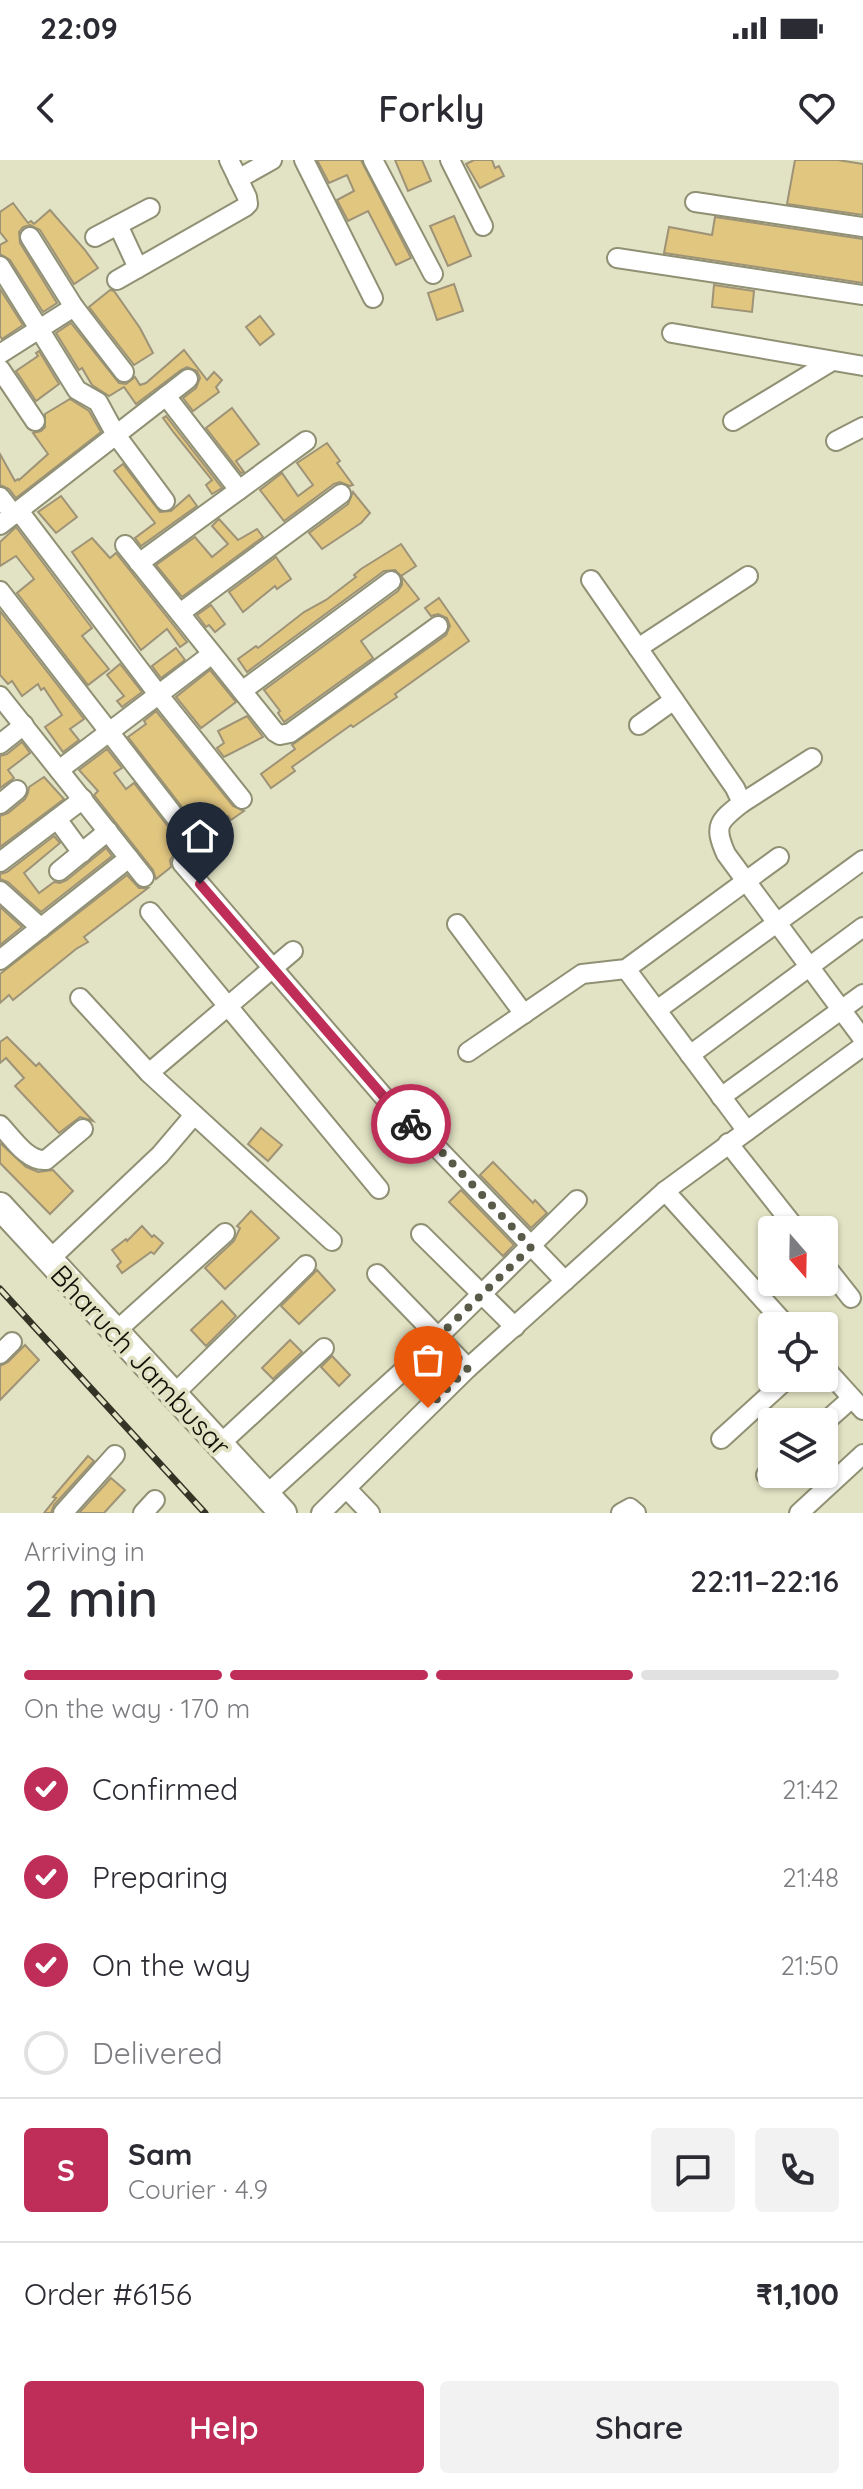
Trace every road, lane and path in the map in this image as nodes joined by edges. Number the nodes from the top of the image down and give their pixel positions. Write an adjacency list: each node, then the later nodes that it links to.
1 (229, 160): 6 (street)
2 (272, 160): 6 (street)
3 (304, 160): 20 (street)
4 (373, 160): 17 (street)
5 (450, 160): 10 (street)
6 (238, 179): 16 (street)
7 (695, 202): 11 (street)
8 (150, 208): 9 (street)
9 (118, 225): 13 (street); 16 (street)
10 (483, 226)
11 (863, 227)
12 (30, 237): 21 (street)
13 (95, 237)
14 (617, 258): 19 (street)
15 (0, 266): 22 (street)
16 (138, 268): 18 (street)
17 (433, 274)
18 (117, 280)
19 (863, 295)
20 (373, 298)
21 (74, 307): 22 (street); 28 (street)
22 (38, 329): 24 (street); 34 (street)
23 (672, 333): 25 (street)
24 (0, 354)
25 (832, 361): 26 (street); 32 (street)
26 (863, 366)
27 (0, 369): 31 (street)
28 (124, 372)
29 (188, 379): 30 (street)
30 (166, 396): 34 (street); 37 (street)
31 (35, 421)
32 (733, 421)
33 (863, 427): 36 (street)
34 (116, 435): 40 (street); 41 (street)
35 (306, 441): 37 (street)
36 (836, 441)
37 (239, 490): 43 (street)
38 (341, 494): 48 (street)
39 (0, 497): 41 (street)
40 (165, 501)
41 (11, 517): 53 (street)
42 (125, 545): 43 (street)
43 (139, 563): 48 (street)
44 (748, 576): 50 (street)
45 (591, 580): 50 (street)
46 (391, 581): 52 (street)
47 (0, 591): 58 (street)
48 (180, 613): 51 (street)
49 (438, 626): 52 (street)
50 (638, 648): 55 (street)
51 (212, 654): 52 (street); 53 (street)
52 (242, 691)
53 (158, 694): 58 (street); 64 (street)
54 (1, 699): 56 (street)
55 (674, 700): 57 (street); 65 (street)
56 (24, 725): 59 (street); 61 (street)
57 (639, 725)
58 (109, 732): 61 (street); 69 (street)
59 (0, 744)
60 (812, 758): 65 (street)
61 (59, 770): 63 (street)
62 (17, 790): 66 (street)
63 (83, 799): 67 (street); 68 (street)
64 (242, 799)
65 (742, 803): 78 (street)
66 (0, 804)
67 (57, 819): 70 (street); 74 (street)
68 (108, 831): 70 (street); 72 (street)
69 (186, 831)
70 (82, 853): 76 (street)
71 (779, 857): 78 (street)
72 (129, 858): 77 (street); 84 (street)
73 (863, 860): 81 (street)
74 (0, 862)
75 (182, 863): 88 (street)
76 (59, 871)
77 (144, 877)
78 (746, 881): 81 (street); 89 (street)
79 (0, 891): 84 (street)
80 (150, 912): 92 (street)
81 (777, 923): 87 (street); 93 (street)
82 (457, 924): 95 (street)
83 (863, 927): 87 (street)
84 (41, 928): 86 (street)
85 (293, 951): 88 (street)
86 (0, 960)
87 (810, 967): 94 (street); 99 (street)
88 (273, 968): 92 (street); 115 (street)
89 (626, 969): 93 (street); 95 (street)
90 (863, 994): 94 (street)
91 (80, 998): 100 (street)
92 (227, 1007): 100 (street); 107 (street)
93 (657, 1010): 99 (street)
94 (842, 1010): 96 (street); 101 (street)
95 (524, 1014): 98 (street)
96 (863, 1039)
97 (863, 1046): 105 (street)
98 (468, 1052)
99 (690, 1055): 101 (street)
100 (149, 1073): 102 (street)
101 (721, 1097): 105 (street)
102 (194, 1115): 114 (street); 116 (street)
103 (0, 1125): 104 (street)
104 (83, 1129)
105 (747, 1131): 106 (street)
106 (728, 1143): 108 (street); 111 (street)
107 (379, 1189)
108 (665, 1191): 119 (street); 123 (street)
109 (577, 1200): 115 (street)
110 (0, 1206): 116 (highway, Bharuch Jambusar)
111 (786, 1216)
112 (225, 1233): 125 (street)
113 (421, 1234): 121 (street)
114 (332, 1241)
115 (531, 1247): 119 (street); 121 (street)
116 (49, 1260): 125 (highway, Bharuch Jambusar)
117 (306, 1265): 132 (street)
118 (377, 1274): 126 (street)
119 (565, 1281): 124 (street)
120 (838, 1282): 122 (street)
121 (482, 1294): 124 (street); 126 (street)
122 (851, 1298)
123 (774, 1312)
124 (515, 1327): 129 (street)
125 (115, 1332): 132 (highway, Bharuch Jambusar)
126 (438, 1337): 129 (street)
127 (324, 1348): 136 (street)
128 (406, 1368): 140 (street)
129 (468, 1368): 139 (street)
130 (838, 1382): 133 (street)
131 (773, 1392): 135 (street)
132 (173, 1395): 136 (highway, Bharuch Jambusar)
133 (858, 1404): 134 (street)
134 (838, 1415)
135 (721, 1439)
136 (219, 1445): 140 (highway, Bharuch Jambusar)
137 (863, 1454): 146 (street)
138 (115, 1455): 141 (street)
139 (347, 1489): 142 (street); 143 (street)
140 (274, 1504)
141 (63, 1513)
142 (321, 1513)
143 (370, 1513)
144 (621, 1513): 145 (street)
145 (636, 1513)
146 (799, 1513)

